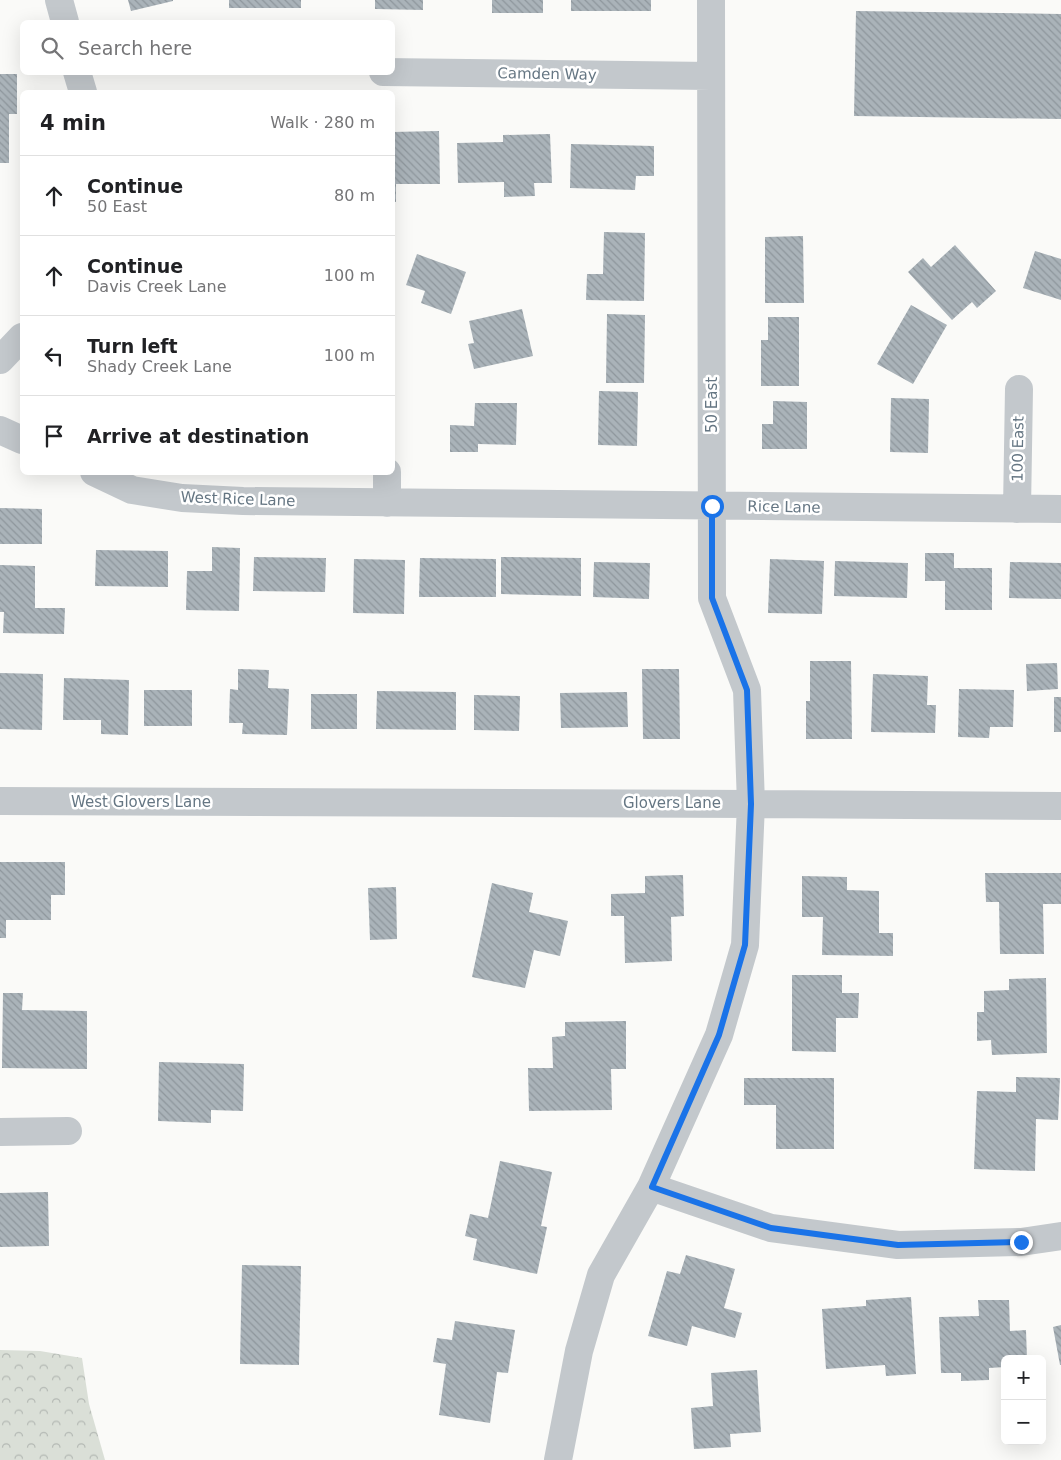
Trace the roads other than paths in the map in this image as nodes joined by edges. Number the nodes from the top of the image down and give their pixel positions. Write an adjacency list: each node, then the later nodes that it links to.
1 (59, 0): 3 (street)
2 (711, 0): 6 (street, 50 East)
3 (64, 20)
4 (395, 72): 6 (street, Camden Way)
5 (79, 75): 7 (street)
6 (711, 76): 16 (street, 50 East)
7 (82, 90)
8 (20, 339): 9 (street)
9 (0, 360)
10 (1019, 389): 17 (street, 100 East)
11 (0, 430): 12 (street)
12 (20, 439)
13 (100, 475): 15 (street, West Rice Lane)
14 (387, 475): 15 (street)
15 (387, 503): 16 (street, Rice Lane)
16 (712, 506): 17 (street, Rice Lane); 21 (street, 50 East)
17 (1017, 509): 18 (street, Rice Lane)
18 (1061, 509)
19 (0, 801): 20 (street, West Glovers Lane)
20 (282, 803): 21 (street, Glovers Lane)
21 (751, 804): 22 (street, Glovers Lane); 25 (street, 50 East)
22 (1061, 806)
23 (68, 1131): 24 (street)
24 (0, 1132)
25 (652, 1187): 26 (street); 27 (street, 50 East)
26 (1061, 1236)
27 (564, 1459)

